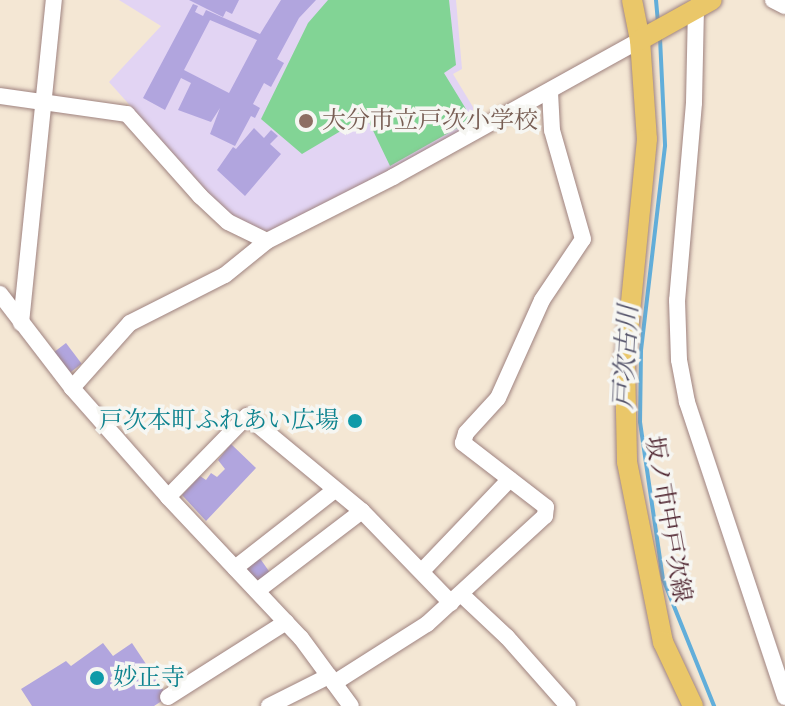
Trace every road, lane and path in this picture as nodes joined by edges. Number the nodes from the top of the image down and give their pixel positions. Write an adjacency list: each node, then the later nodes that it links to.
1 (54, 0): 9 (street)
2 (632, 0): 6 (main road, 坂ノ市中戸次線)
3 (773, 0): 5 (street)
4 (704, 4): 6 (main road); 25 (street)
5 (785, 6)
6 (646, 37): 7 (street); 29 (main road, 坂ノ市中戸次線)
7 (550, 91): 10 (street); 14 (street)
8 (0, 96): 9 (street)
9 (43, 102): 10 (street); 12 (street)
10 (267, 241): 13 (street)
11 (0, 294): 12 (street)
12 (21, 323): 13 (street)
13 (72, 388): 16 (street)
14 (510, 479): 19 (street); 21 (street)
15 (335, 490): 16 (street); 17 (street); 18 (street)
16 (168, 497): 18 (street)
17 (362, 511): 19 (street); 20 (street)
18 (235, 568): 20 (street)
19 (422, 571): 21 (street)
20 (257, 591): 22 (street)
21 (456, 598): 23 (street); 26 (street)
22 (286, 622): 23 (street); 24 (street)
23 (331, 680): 27 (street); 28 (street)
24 (168, 697)
25 (785, 697)
26 (559, 703)
27 (269, 706)
28 (351, 706)
29 (693, 706)

